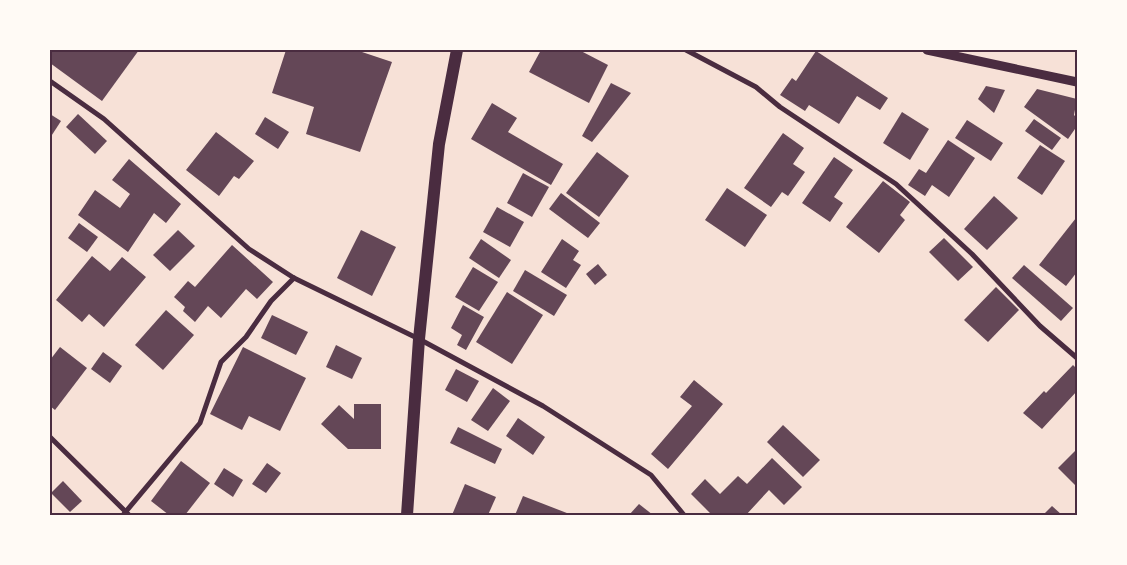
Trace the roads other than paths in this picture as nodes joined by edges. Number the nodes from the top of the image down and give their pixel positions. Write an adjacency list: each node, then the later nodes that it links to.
1 (457, 50): 7 (main road)
2 (686, 50): 8 (street)
3 (928, 50): 5 (street)
4 (50, 81): 6 (street)
5 (1077, 82)
6 (294, 278): 7 (street); 10 (street)
7 (419, 339): 11 (main road); 12 (street)
8 (1077, 358)
9 (50, 437): 10 (street)
10 (126, 514)
11 (407, 515)
12 (684, 515)

